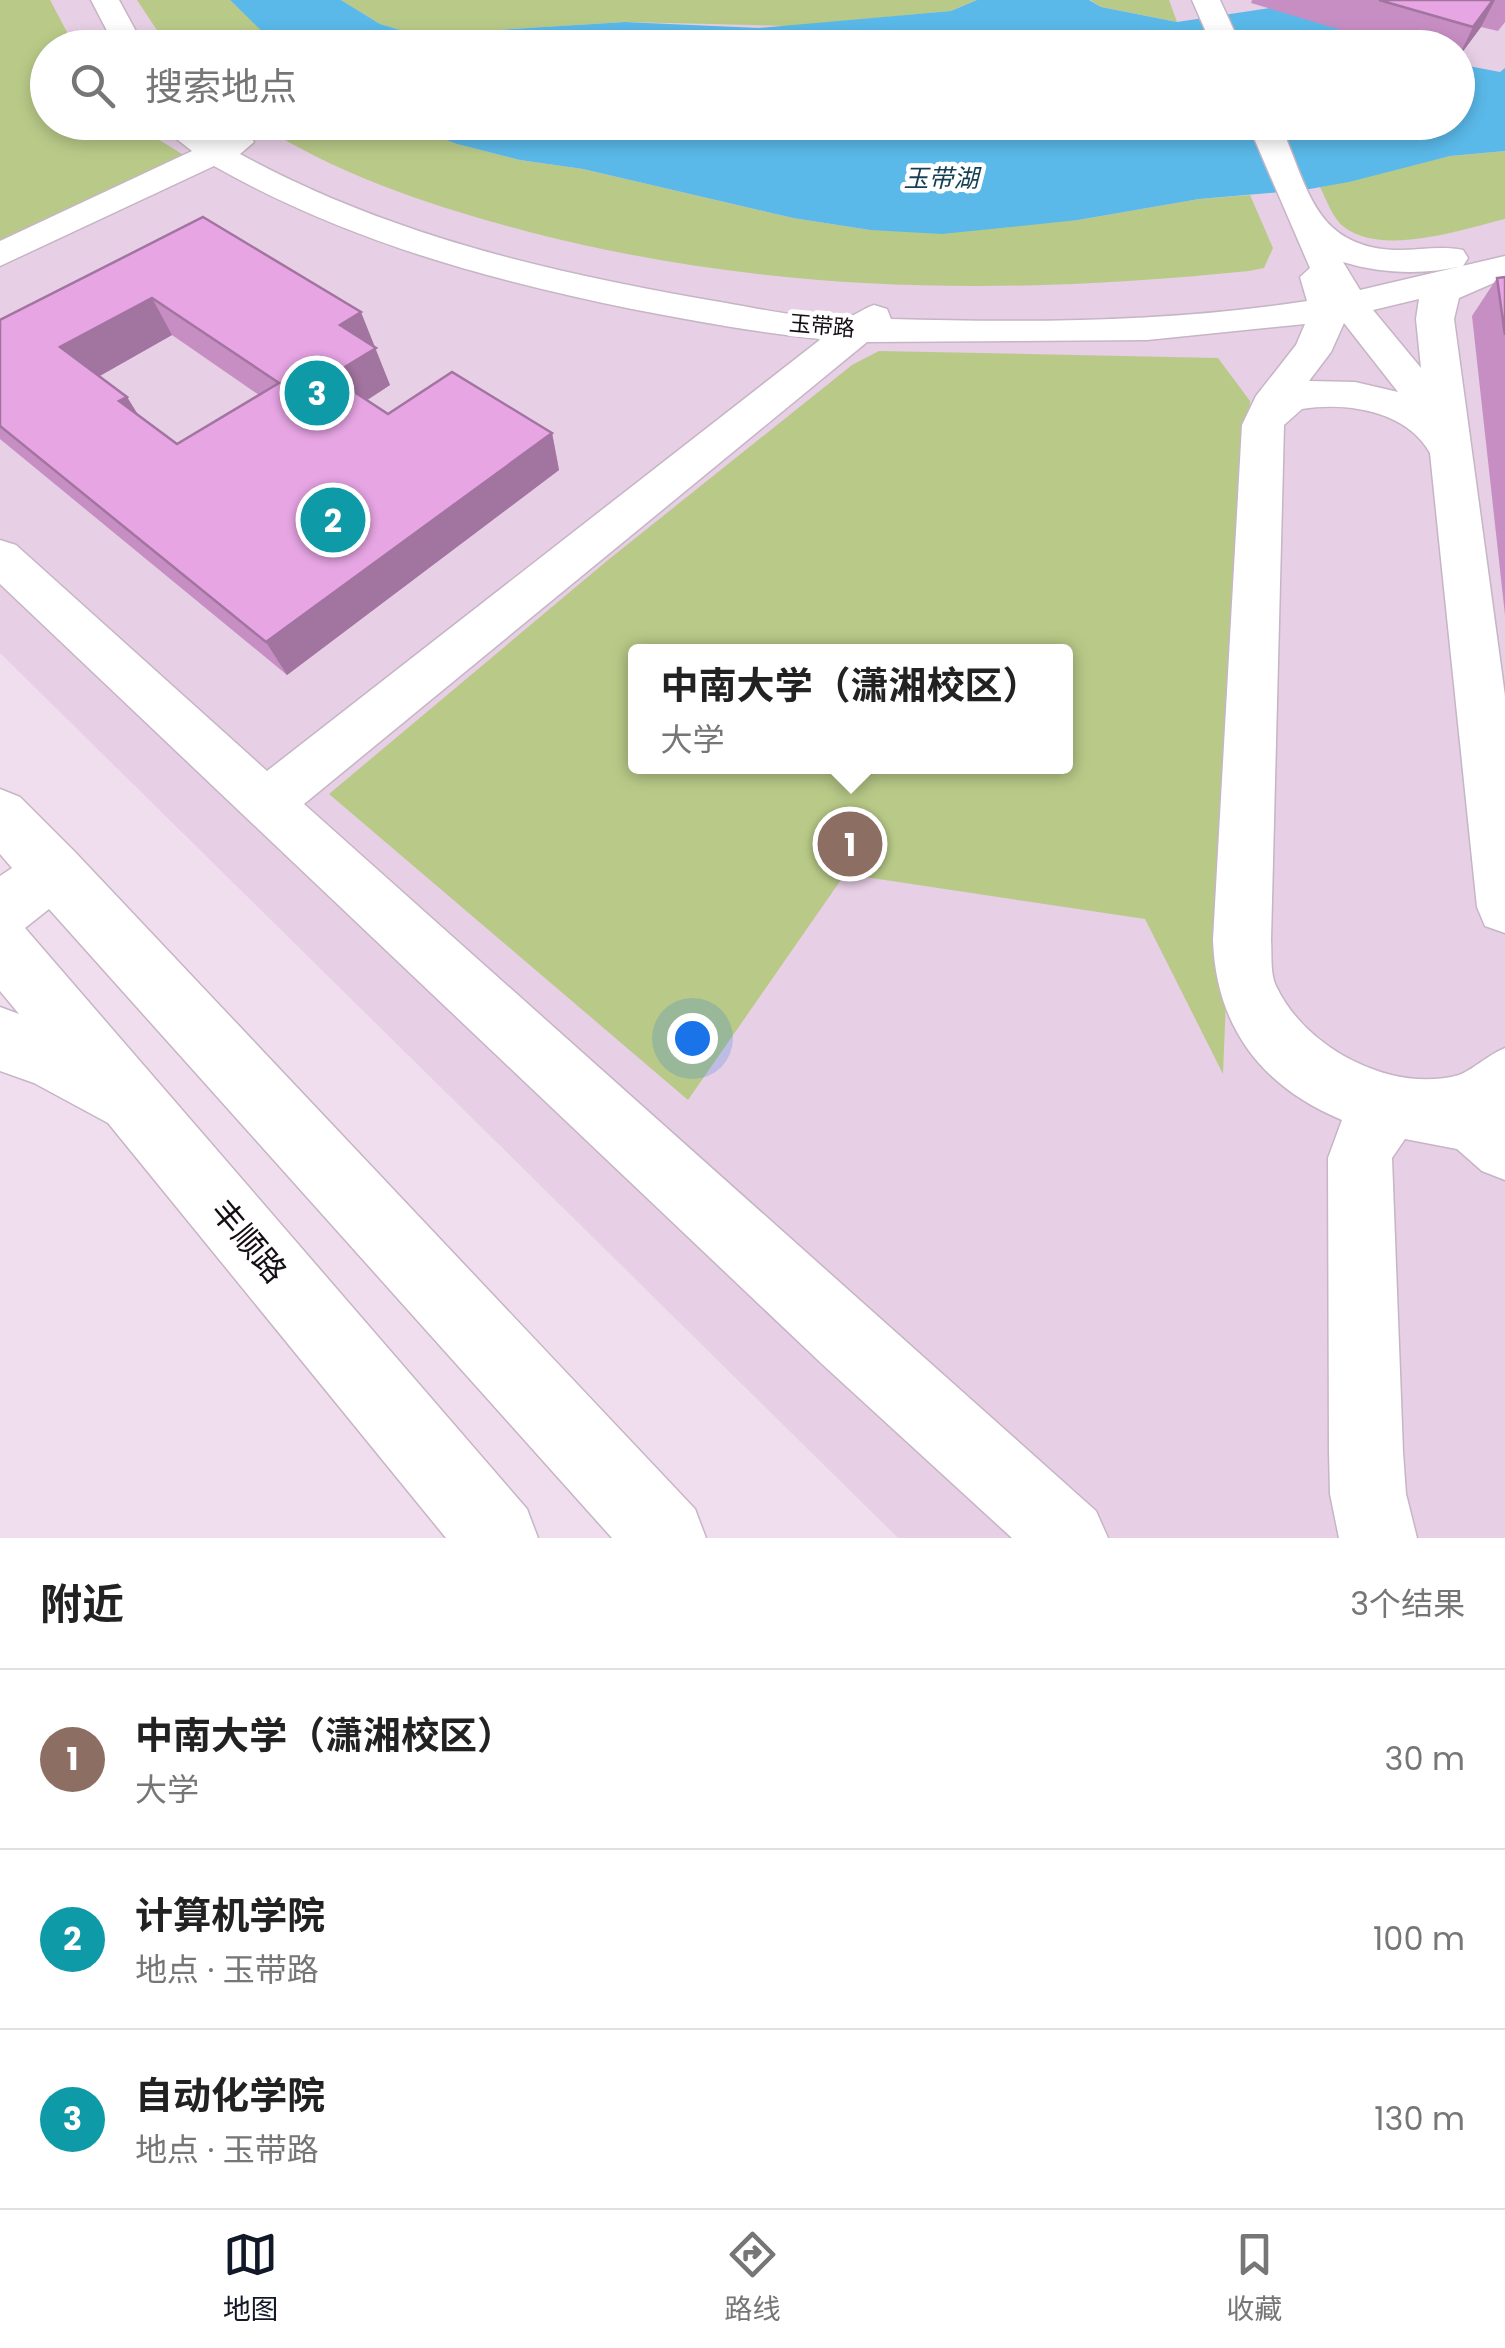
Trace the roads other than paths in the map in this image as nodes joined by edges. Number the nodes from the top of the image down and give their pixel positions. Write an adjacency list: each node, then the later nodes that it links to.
1 (80, 0): 4 (street)
2 (105, 0): 5 (street)
3 (1202, 6): 6 (street); 7 (street)
4 (95, 30)
5 (122, 30)
6 (1209, 30)
7 (1217, 30)
8 (217, 140): 13 (street)
9 (220, 140): 16 (street, 玉带路)
10 (1258, 140): 14 (street)
11 (1271, 140): 14 (street)
12 (1505, 245): 15 (street)
13 (0, 255)
14 (1319, 262): 15 (street, 玉带路); 15 (street); 16 (street); 17 (street, 玉带路); 18 (street); 19 (street)
15 (1476, 266): 19 (street)
16 (871, 320): 17 (street, 玉带路); 21 (street)
17 (1165, 327): 18 (street)
18 (1263, 425): 19 (street); 30 (street)
19 (1453, 457): 24 (street)
20 (0, 557): 21 (street)
21 (268, 801): 35 (street)
22 (2, 820): 23 (main road)
23 (54, 871): 25 (main road); 34 (main road)
24 (1505, 906)
25 (0, 911)
26 (0, 944): 29 (main road, 丰顺路)
27 (0, 1039): 29 (main road)
28 (1505, 1078): 30 (street)
29 (136, 1107): 33 (main road, 丰顺路)
30 (1413, 1108): 31 (street); 32 (street)
31 (1505, 1148)
32 (1372, 1523)
33 (498, 1538)
34 (666, 1538)
35 (1069, 1538)

